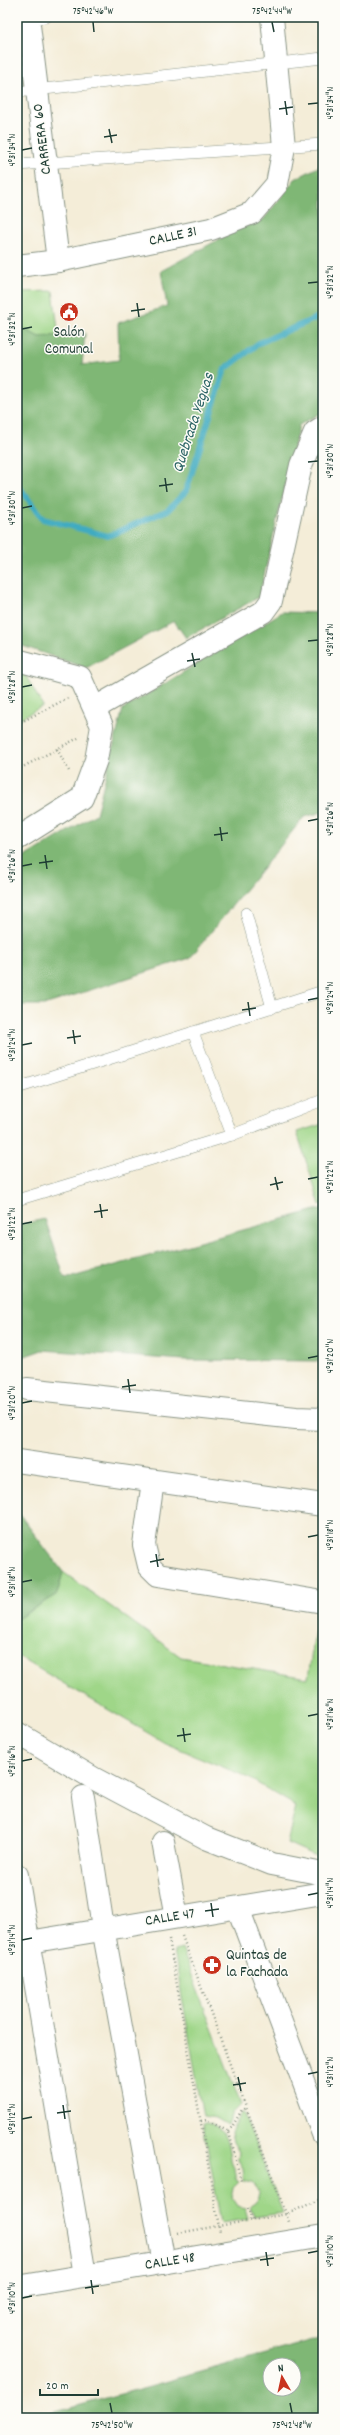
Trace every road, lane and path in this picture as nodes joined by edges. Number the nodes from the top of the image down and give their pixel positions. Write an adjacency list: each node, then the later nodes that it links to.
1 (272, 17): 4 (street, CALLE 31)
2 (34, 18): 5 (street, CARRERA 60)
3 (323, 58): 4 (lane)
4 (276, 64): 5 (lane); 7 (street, CALLE 31)
5 (27, 91): 8 (street, CARRERA 60)
6 (323, 144): 7 (lane)
7 (284, 147): 8 (lane); 10 (street, CALLE 31)
8 (46, 162): 9 (lane); 10 (street, CARRERA 60)
9 (17, 165)
10 (58, 262): 11 (street, CALLE 31)
11 (17, 266)
12 (323, 427): 15 (street)
13 (17, 660): 14 (street)
14 (86, 688): 15 (street); 16 (path)
15 (98, 717): 17 (path); 18 (street)
16 (17, 724)
17 (17, 770)
18 (17, 839)
19 (246, 912): 21 (lane)
20 (323, 991): 21 (lane)
21 (272, 1008): 22 (lane)
22 (193, 1032): 23 (lane); 25 (lane)
23 (17, 1088)
24 (323, 1100): 25 (lane)
25 (232, 1135): 26 (lane)
26 (17, 1200)
27 (27, 1390): 28 (street)
28 (323, 1419)
29 (17, 1461): 30 (street)
30 (154, 1481): 31 (street); 32 (street)
31 (323, 1505)
32 (323, 1602)
33 (17, 1733): 36 (street)
34 (83, 1797): 41 (street)
35 (163, 1842): 40 (street)
36 (323, 1874)
37 (17, 1875): 42 (street)
38 (323, 1893): 39 (street, CALLE 47)
39 (238, 1908): 40 (street, CALLE 47); 46 (street)
40 (171, 1918): 41 (street, CALLE 47); 43 (path); 44 (path)
41 (103, 1928): 42 (street, CALLE 47); 53 (street)
42 (23, 1943): 58 (street)
43 (246, 2108): 45 (path); 50 (path)
44 (201, 2121): 45 (path); 52 (path)
45 (229, 2132): 47 (path)
46 (323, 2134)
47 (242, 2181)
48 (323, 2198): 50 (path)
49 (248, 2208): 51 (path)
50 (287, 2214): 51 (path); 55 (path)
51 (252, 2221): 52 (path)
52 (219, 2227): 53 (path); 56 (path)
53 (160, 2236): 57 (street)
54 (323, 2236): 55 (street, CALLE 48)
55 (296, 2241): 56 (street, CALLE 48)
56 (223, 2254): 57 (street, CALLE 48)
57 (164, 2263): 58 (street, CALLE 48)
58 (85, 2275): 59 (street, CALLE 48)
59 (17, 2287)

